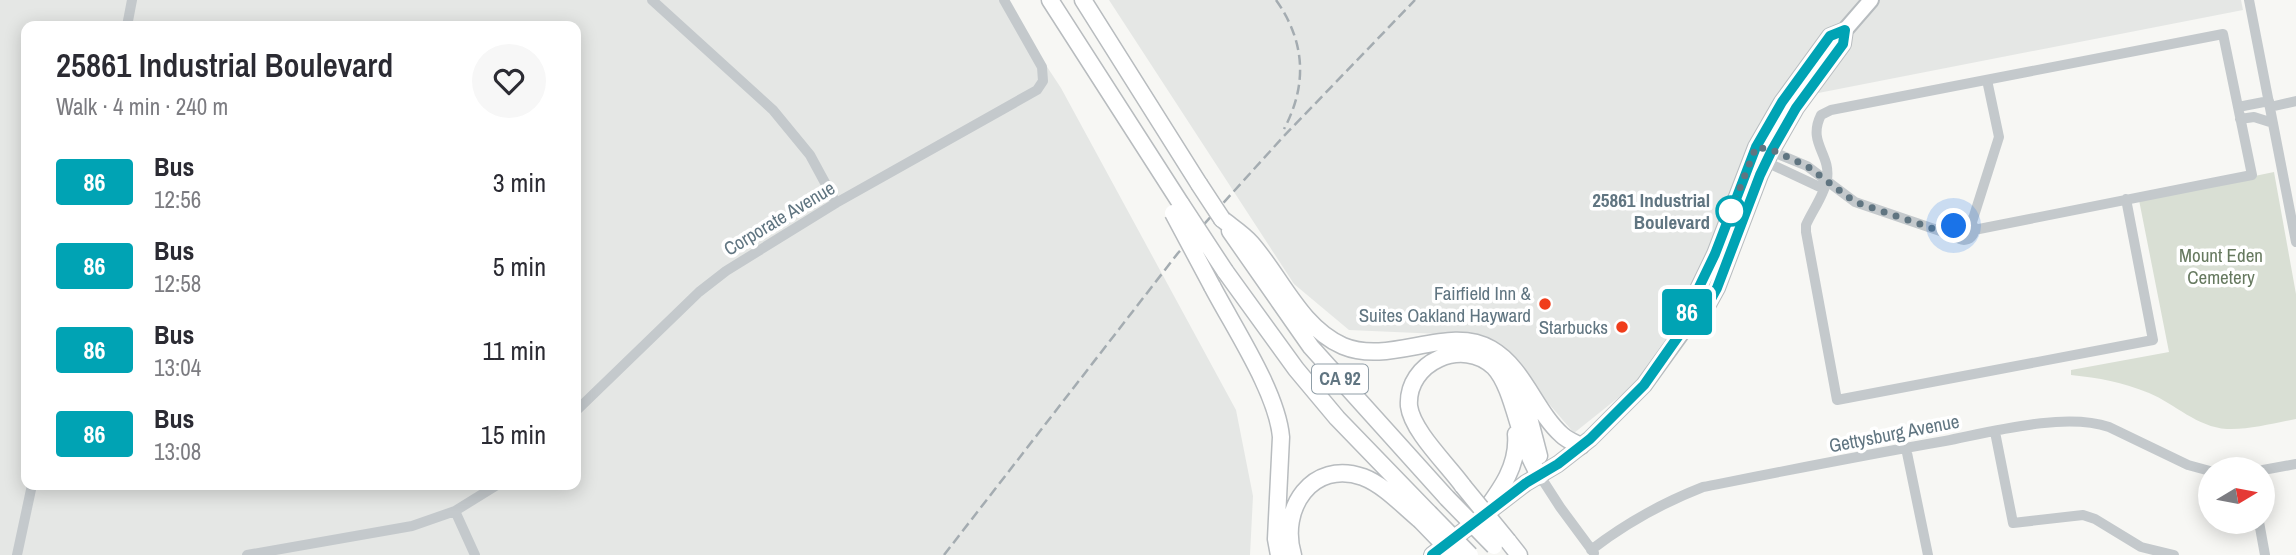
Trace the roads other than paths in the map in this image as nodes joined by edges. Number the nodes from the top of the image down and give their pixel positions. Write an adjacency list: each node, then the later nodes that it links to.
1 (132, 0): 8 (street)
2 (652, 0): 23 (street)
3 (1004, 0): 23 (street, Corporate Avenue)
4 (1049, 0): 24 (highway, CA 92)
5 (1083, 0): 27 (highway, CA 92, bridge)
6 (1871, 0): 9 (main road)
7 (2249, 0): 12 (street)
8 (128, 21)
9 (1845, 30): 16 (main road); 18 (main road)
10 (1987, 80): 13 (street); 17 (street); 25 (street)
11 (2296, 101): 12 (street)
12 (2269, 104): 13 (street); 15 (street)
13 (2238, 107): 14 (street)
14 (2240, 119): 15 (street); 22 (street)
15 (2273, 123): 26 (street)
16 (1756, 147): 18 (street); 28 (main road)
17 (1819, 150): 19 (street); 21 (street)
18 (1769, 156): 19 (street); 20 (street); 28 (main road)
19 (1802, 164): 20 (street); 21 (street)
20 (1792, 174): 21 (street)
21 (1825, 185): 22 (street); 25 (street)
22 (2126, 200): 25 (street)
23 (836, 203): 30 (street, Corporate Avenue)
24 (1177, 209): 42 (highway, CA 92, bridge); 50 (highway, bridge)
25 (1973, 226)
26 (2296, 243)
27 (1247, 247): 29 (highway); 45 (highway, CA 92, bridge)
28 (1682, 331): 33 (main road)
29 (1519, 378): 33 (highway); 38 (highway)
30 (581, 406)
31 (1514, 414): 38 (highway); 43 (highway); 45 (highway, bridge)
32 (1995, 432): 34 (street, Gettysburg Avenue); 36 (street, Gettysburg Avenue); 57 (street)
33 (1581, 446): 38 (main road)
34 (1906, 448): 46 (street, Gettysburg Avenue); 56 (street)
35 (2296, 464): 37 (street)
36 (2198, 468)
37 (2275, 468)
38 (1540, 476): 43 (main road); 46 (street)
39 (31, 490): 47 (street)
40 (489, 490): 41 (street)
41 (455, 511): 48 (street); 49 (street)
42 (1424, 516): 51 (highway); 53 (highway, bridge); 54 (highway, CA 92, bridge)
43 (1479, 519): 52 (main road)
44 (2261, 534): 58 (street)
45 (1501, 547): 55 (highway)
46 (1594, 552)
47 (17, 555)
48 (247, 555)
49 (475, 555)
50 (1279, 555)
51 (1293, 555)
52 (1432, 555)
53 (1454, 555)
54 (1470, 555)
55 (1519, 555)
56 (1928, 555)
57 (2174, 555)
58 (2265, 555)

